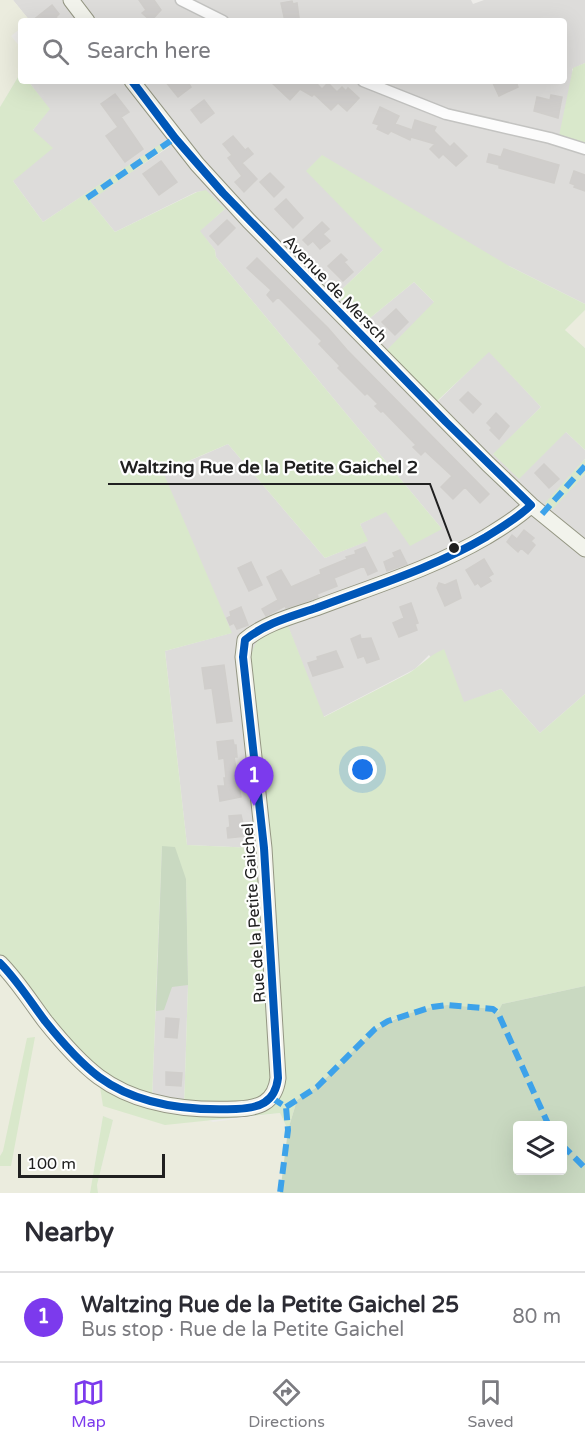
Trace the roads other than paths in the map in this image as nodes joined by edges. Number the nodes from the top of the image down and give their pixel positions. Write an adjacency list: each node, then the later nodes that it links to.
1 (71, 0): 3 (street)
2 (181, 0): 4 (street)
3 (85, 18)
4 (217, 18)
5 (134, 84): 8 (street, Avenue de Mersch)
6 (371, 84): 7 (street)
7 (585, 149)
8 (531, 505): 9 (street, Avenue de Mersch); 10 (street, Rue de la Petite Gaichel)
9 (585, 549)
10 (0, 963)

